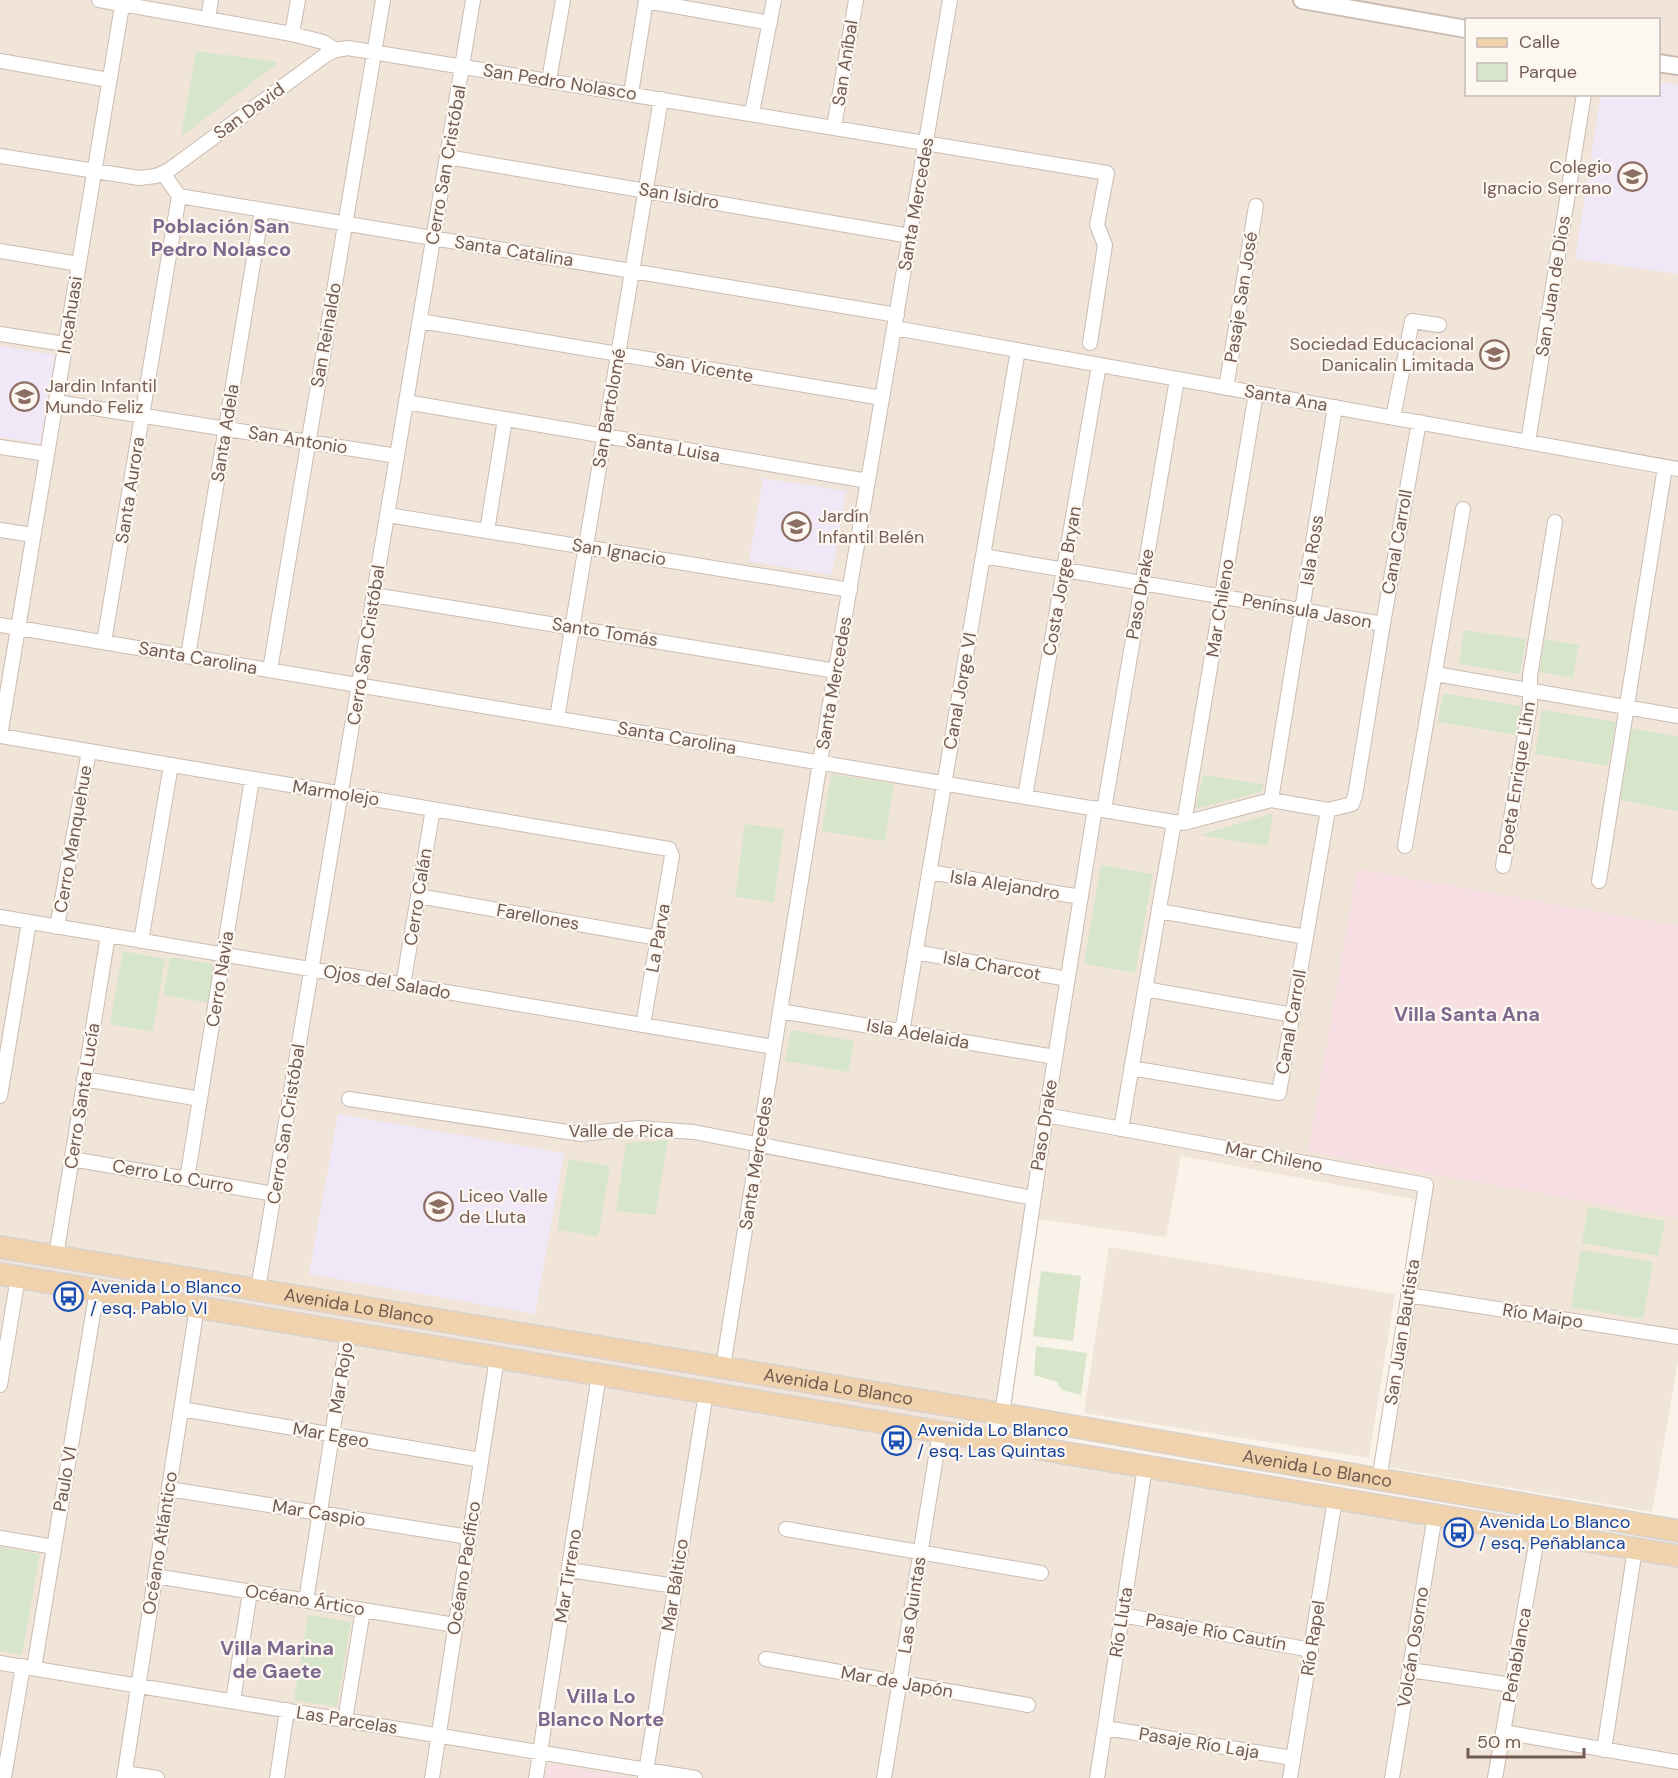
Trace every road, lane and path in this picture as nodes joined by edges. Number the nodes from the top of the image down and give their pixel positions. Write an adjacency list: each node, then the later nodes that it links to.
1 (99, 0): 12 (street, San Pedro Nolasco)
2 (211, 0): 13 (street)
3 (298, 0): 16 (street)
4 (383, 0): 18 (street, San Reinaldo)
5 (473, 0): 21 (street, Cerro San Cristóbal)
6 (563, 0): 24 (street)
7 (774, 0): 14 (street)
8 (856, 0): 29 (street, San Aníbal)
9 (950, 0): 30 (street, Santa Mercedes)
10 (1302, 0): 15 (street)
11 (646, 1): 14 (street); 25 (street)
12 (122, 2): 13 (street, San Pedro Nolasco); 23 (street, Incahuasi)
13 (208, 19): 16 (street, San Pedro Nolasco)
14 (770, 23): 28 (street)
15 (1465, 29)
16 (292, 34): 17 (street, San Pedro Nolasco)
17 (336, 50): 18 (street, San Pedro Nolasco); 34 (street, San David)
18 (374, 52): 21 (street, San Pedro Nolasco); 39 (street, San Reinaldo)
19 (0, 61): 23 (street)
20 (1660, 63): 22 (street)
21 (462, 66): 24 (street, San Pedro Nolasco); 32 (street, Cerro San Cristóbal)
22 (1678, 66)
23 (109, 80): 33 (street, Incahuasi)
24 (549, 80): 25 (street, San Pedro Nolasco)
25 (631, 93): 27 (street, San Pedro Nolasco)
26 (1584, 96): 68 (street, San Juan de Dios)
27 (662, 99): 28 (street, San Pedro Nolasco); 35 (street, San Bartolomé)
28 (752, 113): 29 (street, San Pedro Nolasco)
29 (834, 127): 30 (street, San Pedro Nolasco)
30 (926, 142): 40 (street, Santa Mercedes); 49 (street, San Pedro Nolasco)
31 (0, 156): 33 (street)
32 (447, 157): 35 (street, San Isidro); 41 (street, Cerro San Cristóbal)
33 (94, 171): 34 (street); 43 (street, Incahuasi)
34 (163, 173): 36 (street)
35 (646, 191): 40 (street, San Isidro); 44 (street, San Bartolomé)
36 (178, 196): 38 (street, Santa Catalina); 61 (street, Santa Aurora)
37 (1256, 206): 55 (street, Pasaje San José)
38 (262, 210): 39 (street, Santa Catalina); 65 (street, Santa Adela)
39 (345, 224): 41 (street, Santa Catalina); 67 (street, San Reinaldo)
40 (910, 236): 46 (street, Santa Mercedes)
41 (434, 238): 44 (street, Santa Catalina); 45 (street, Cerro San Cristóbal)
42 (0, 251): 43 (street)
43 (79, 264): 50 (street, Incahuasi)
44 (632, 271): 46 (street, Santa Catalina); 52 (street, San Bartolomé)
45 (420, 321): 52 (street, San Vicente); 59 (street, Cerro San Cristóbal)
46 (896, 322): 51 (street, Santa Ana); 57 (street, Santa Mercedes)
47 (1439, 325): 62 (street)
48 (0, 334): 50 (street)
49 (1090, 343)
50 (65, 344): 58 (street, Incahuasi)
51 (1018, 350): 53 (street, Santa Ana); 81 (street, Canal Jorge VI)
52 (618, 354): 57 (street, San Vicente); 66 (street, San Bartolomé)
53 (1099, 365): 54 (street, Santa Ana); 82 (street, Costa Jorge Bryan)
54 (1177, 379): 55 (street, Santa Ana); 83 (street, Paso Drake)
55 (1226, 387): 56 (street, Santa Ana)
56 (1256, 393): 60 (street, Santa Ana); 86 (street, Mar Chileno)
57 (882, 398): 73 (street, Santa Mercedes)
58 (56, 402): 61 (street, San Antonio); 70 (street, Incahuasi)
59 (406, 402): 63 (street, Santa Luisa); 71 (street, Cerro San Cristóbal)
60 (1335, 407): 62 (street, Santa Ana); 87 (street, Isla Ross)
61 (142, 416): 65 (street, San Antonio); 92 (street, Santa Aurora)
62 (1393, 418): 64 (street, Santa Ana)
63 (505, 419): 66 (street, Santa Luisa); 78 (street)
64 (1419, 422): 68 (street, Santa Ana); 88 (street, Canal Carroll)
65 (225, 429): 67 (street, San Antonio); 93 (street, Santa Adela)
66 (604, 436): 73 (street, Santa Luisa); 80 (street, San Bartolomé)
67 (308, 442): 71 (street, San Antonio); 94 (street, San Reinaldo)
68 (1528, 442): 72 (street, Santa Ana)
69 (0, 447): 70 (street)
70 (47, 454): 79 (street, Incahuasi)
71 (397, 456): 75 (street, Cerro San Cristóbal)
72 (1672, 468): 99 (street)
73 (868, 481): 84 (street, Santa Mercedes)
74 (1463, 510): 96 (street)
75 (388, 515): 78 (street, San Ignacio); 85 (street, Cerro San Cristóbal)
76 (1555, 522): 98 (street, Poeta Enrique Lihn)
77 (0, 530): 79 (street)
78 (487, 531): 80 (street, San Ignacio)
79 (33, 535): 91 (street, Incahuasi)
80 (586, 547): 84 (street, San Ignacio); 90 (street, San Bartolomé)
81 (983, 556): 82 (street, Península Jason); 107 (street, Canal Jorge VI)
82 (1064, 569): 83 (street, Península Jason); 109 (street, Costa Jorge Bryan)
83 (1142, 583): 86 (street, Península Jason); 113 (street, Paso Drake)
84 (850, 590): 95 (street, Santa Mercedes)
85 (374, 595): 90 (street, Santo Tomás); 97 (street, Cerro San Cristóbal)
86 (1222, 596): 87 (street, Península Jason); 115 (street, Mar Chileno)
87 (1302, 610): 88 (street, Península Jason); 110 (street, Isla Ross)
88 (1383, 624): 111 (street, Canal Carroll)
89 (0, 625): 91 (street, Santa Carolina)
90 (572, 627): 95 (street, Santo Tomás); 101 (street, San Bartolomé)
91 (18, 628): 92 (street, Santa Carolina); 102 (street, Incahuasi)
92 (104, 642): 93 (street, Santa Carolina)
93 (188, 656): 94 (street, Santa Carolina)
94 (270, 670): 97 (street, Santa Carolina)
95 (836, 670): 104 (street, Santa Mercedes)
96 (1435, 674): 98 (street); 116 (street)
97 (359, 685): 101 (street, Santa Carolina); 108 (street, Cerro San Cristóbal)
98 (1530, 690): 99 (street); 118 (street, Poeta Enrique Lihn)
99 (1626, 707): 100 (street); 120 (street)
100 (1678, 716)
101 (557, 718): 104 (street, Santa Carolina)
102 (0, 736): 103 (street, Marmolejo)
103 (88, 751): 105 (street, Marmolejo); 126 (street, Cerro Manquehue)
104 (820, 762): 107 (street, Santa Carolina); 137 (street, Santa Mercedes)
105 (171, 765): 106 (street, Marmolejo); 130 (street)
106 (252, 779): 108 (street, Marmolejo); 132 (street, Cerro Navia)
107 (944, 783): 109 (street, Santa Carolina); 119 (street, Canal Jorge VI)
108 (341, 794): 112 (street, Marmolejo); 133 (street, Cerro San Cristóbal)
109 (1024, 797): 113 (street, Santa Carolina)
110 (1271, 800): 114 (street, Santa Carolina); 115 (street, Santa Carolina)
111 (1352, 804): 114 (street, Santa Carolina)
112 (433, 809): 117 (street, Marmolejo); 121 (street, Cerro Calán)
113 (1100, 809): 115 (street, Santa Carolina); 122 (street, Paso Drake)
114 (1328, 810): 128 (street, Canal Carroll)
115 (1179, 822): 123 (street, Mar Chileno)
116 (1405, 846)
117 (671, 851): 129 (street, La Parva)
118 (1503, 866)
119 (929, 872): 122 (street, Isla Alejandro); 131 (street, Canal Jorge VI)
120 (1599, 881)
121 (418, 896): 129 (street, Farellones); 135 (street, Cerro Calán)
122 (1081, 897): 134 (street, Paso Drake)
123 (1159, 911): 128 (street); 136 (street, Mar Chileno)
124 (0, 917): 125 (street, Ojos del Salado)
125 (29, 922): 126 (street, Ojos del Salado); 145 (street, Cerro Manquehue)
126 (57, 927): 127 (street, Ojos del Salado)
127 (108, 935): 130 (street, Ojos del Salado); 144 (street, Cerro Santa Lucía)
128 (1306, 937): 138 (street, Canal Carroll)
129 (658, 938): 139 (street, La Parva)
130 (141, 941): 132 (street, Ojos del Salado)
131 (915, 952): 134 (street, Isla Charcot); 140 (street, Canal Jorge VI)
132 (224, 955): 133 (street, Ojos del Salado); 146 (street, Cerro Navia)
133 (312, 970): 135 (street, Ojos del Salado); 154 (street, Cerro San Cristóbal)
134 (1068, 979): 142 (street, Paso Drake)
135 (404, 985): 139 (street, Ojos del Salado)
136 (1145, 989): 138 (street); 143 (street, Mar Chileno)
137 (780, 1011): 140 (street, Isla Adelaida); 141 (street, Santa Mercedes)
138 (1293, 1015): 143 (street, Canal Carroll)
139 (643, 1025): 141 (street, Ojos del Salado)
140 (902, 1032): 142 (street, Isla Adelaida)
141 (774, 1047): 150 (street, Santa Mercedes)
142 (1055, 1057): 148 (street, Paso Drake)
143 (1131, 1068): 149 (street, Mar Chileno)
144 (84, 1079): 146 (street); 151 (street, Cerro Santa Lucía)
145 (0, 1096)
146 (200, 1099): 152 (street, Cerro Navia)
147 (349, 1099): 150 (street, Valle de Pica)
148 (1046, 1114): 149 (street, Mar Chileno); 155 (street, Paso Drake)
149 (1121, 1129): 153 (street, Mar Chileno)
150 (759, 1145): 155 (street, Valle de Pica); 168 (street, Santa Mercedes)
151 (72, 1159): 152 (street, Cerro Lo Curro); 157 (street, Cerro Santa Lucía)
152 (188, 1179): 154 (street, Cerro Lo Curro)
153 (1426, 1185): 161 (street, San Juan Bautista)
154 (274, 1194): 159 (street, Cerro San Cristóbal)
155 (1034, 1198): 173 (street, Paso Drake)
156 (0, 1247): 157 (main road, Avenida Lo Blanco)
157 (56, 1256): 159 (main road, Avenida Lo Blanco)
158 (9, 1276): 160 (main road, Avenida Lo Blanco); 170 (street)
159 (258, 1289): 163 (main road, Avenida Lo Blanco)
160 (97, 1290): 162 (main road, Avenida Lo Blanco); 189 (street, Paulo VI)
161 (1408, 1295): 165 (street, Río Maipo); 179 (street, San Juan Bautista)
162 (197, 1307): 164 (main road, Avenida Lo Blanco); 172 (street, Océano Atlántico)
163 (460, 1323): 166 (main road); 168 (main road, Avenida Lo Blanco)
164 (348, 1333): 166 (main road, Avenida Lo Blanco); 175 (street, Mar Rojo)
165 (1678, 1337)
166 (455, 1351): 167 (main road, Avenida Lo Blanco)
167 (497, 1358): 169 (main road, Avenida Lo Blanco); 177 (street, Océano Pacífico)
168 (723, 1367): 173 (main road, Avenida Lo Blanco)
169 (599, 1375): 171 (main road, Avenida Lo Blanco); 193 (street, Mar Tirreno)
170 (0, 1385)
171 (706, 1393): 174 (main road, Avenida Lo Blanco); 196 (street, Mar Báltico)
172 (181, 1409): 175 (street, Mar Egeo); 180 (street, Océano Atlántico)
173 (1002, 1414): 176 (street, Paso Drake); 179 (main road, Avenida Lo Blanco)
174 (940, 1432): 176 (main road, Avenida Lo Blanco); 191 (street, Las Quintas)
175 (332, 1435): 177 (street, Mar Egeo); 182 (street, Mar Rojo)
176 (996, 1442): 178 (main road, Avenida Lo Blanco)
177 (481, 1460): 187 (street, Océano Pacífico)
178 (1145, 1467): 181 (main road, Avenida Lo Blanco); 200 (street, Río Lluta)
179 (1379, 1480): 185 (main road, Avenida Lo Blanco)
180 (169, 1489): 182 (street, Mar Caspio); 195 (street, Océano Atlántico)
181 (1335, 1498): 183 (main road, Avenida Lo Blanco); 202 (street, Río Rapel)
182 (319, 1513): 187 (street, Mar Caspio); 198 (street, Mar Rojo)
183 (1435, 1515): 186 (main road, Avenida Lo Blanco); 206 (street, Volcán Osorno)
184 (786, 1529): 191 (street)
185 (1678, 1531)
186 (1538, 1533): 190 (main road, Avenida Lo Blanco); 209 (street, Peñablanca)
187 (469, 1537): 201 (street, Océano Pacífico)
188 (0, 1538): 189 (street)
189 (54, 1547): 205 (street, Paulo VI)
190 (1635, 1549): 192 (main road, Avenida Lo Blanco); 217 (street)
191 (921, 1552): 194 (street); 207 (street, Las Quintas)
192 (1678, 1556)
193 (569, 1570): 196 (street); 219 (street, Mar Tirreno)
194 (1041, 1573)
195 (155, 1576): 197 (street, Océano Ártico); 208 (street, Océano Atlántico)
196 (675, 1586): 222 (street, Mar Báltico)
197 (250, 1592): 198 (street, Océano Ártico); 210 (street)
198 (306, 1601): 199 (street, Océano Ártico)
199 (363, 1610): 201 (street, Océano Ártico); 213 (street)
200 (1122, 1615): 202 (street, Pasaje Río Cautín); 214 (street, Río Lluta)
201 (456, 1624): 216 (street, Océano Pacífico)
202 (1311, 1650): 220 (street, Río Rapel)
203 (766, 1659): 207 (street, Mar de Japón)
204 (0, 1663): 205 (street, Las Parcelas)
205 (28, 1667): 208 (street, Las Parcelas); 218 (street, Paulo VI)
206 (1410, 1670): 209 (street); 233 (street, Volcán Osorno)
207 (900, 1682): 211 (street, Mar de Japón); 230 (street, Las Quintas)
208 (138, 1685): 210 (street, Las Parcelas); 223 (street, Océano Atlántico)
209 (1512, 1685): 215 (street, Peñablanca)
210 (233, 1701): 212 (street, Las Parcelas)
211 (1028, 1705)
212 (287, 1710): 213 (street, Las Parcelas); 226 (street)
213 (345, 1720): 216 (street, Las Parcelas)
214 (1105, 1728): 220 (street, Pasaje Río Laja); 231 (street, Río Lluta)
215 (1503, 1732): 217 (street); 234 (street, Peñablanca)
216 (438, 1735): 219 (street, Las Parcelas); 227 (street, Océano Pacífico)
217 (1604, 1750): 221 (street)
218 (4, 1751): 224 (street, Paulo VI)
219 (540, 1752): 222 (street, Las Parcelas); 228 (street, Mar Tirreno)
220 (1293, 1758): 232 (street, Río Rapel)
221 (1678, 1762)
222 (645, 1774): 229 (street, Las Parcelas)
223 (124, 1776): 225 (street)
224 (4, 1778)
225 (157, 1778)
226 (277, 1778)
227 (432, 1778)
228 (536, 1778)
229 (695, 1778)
230 (884, 1778)
231 (1097, 1778)
232 (1290, 1778)
233 (1392, 1778)
234 (1495, 1778)

